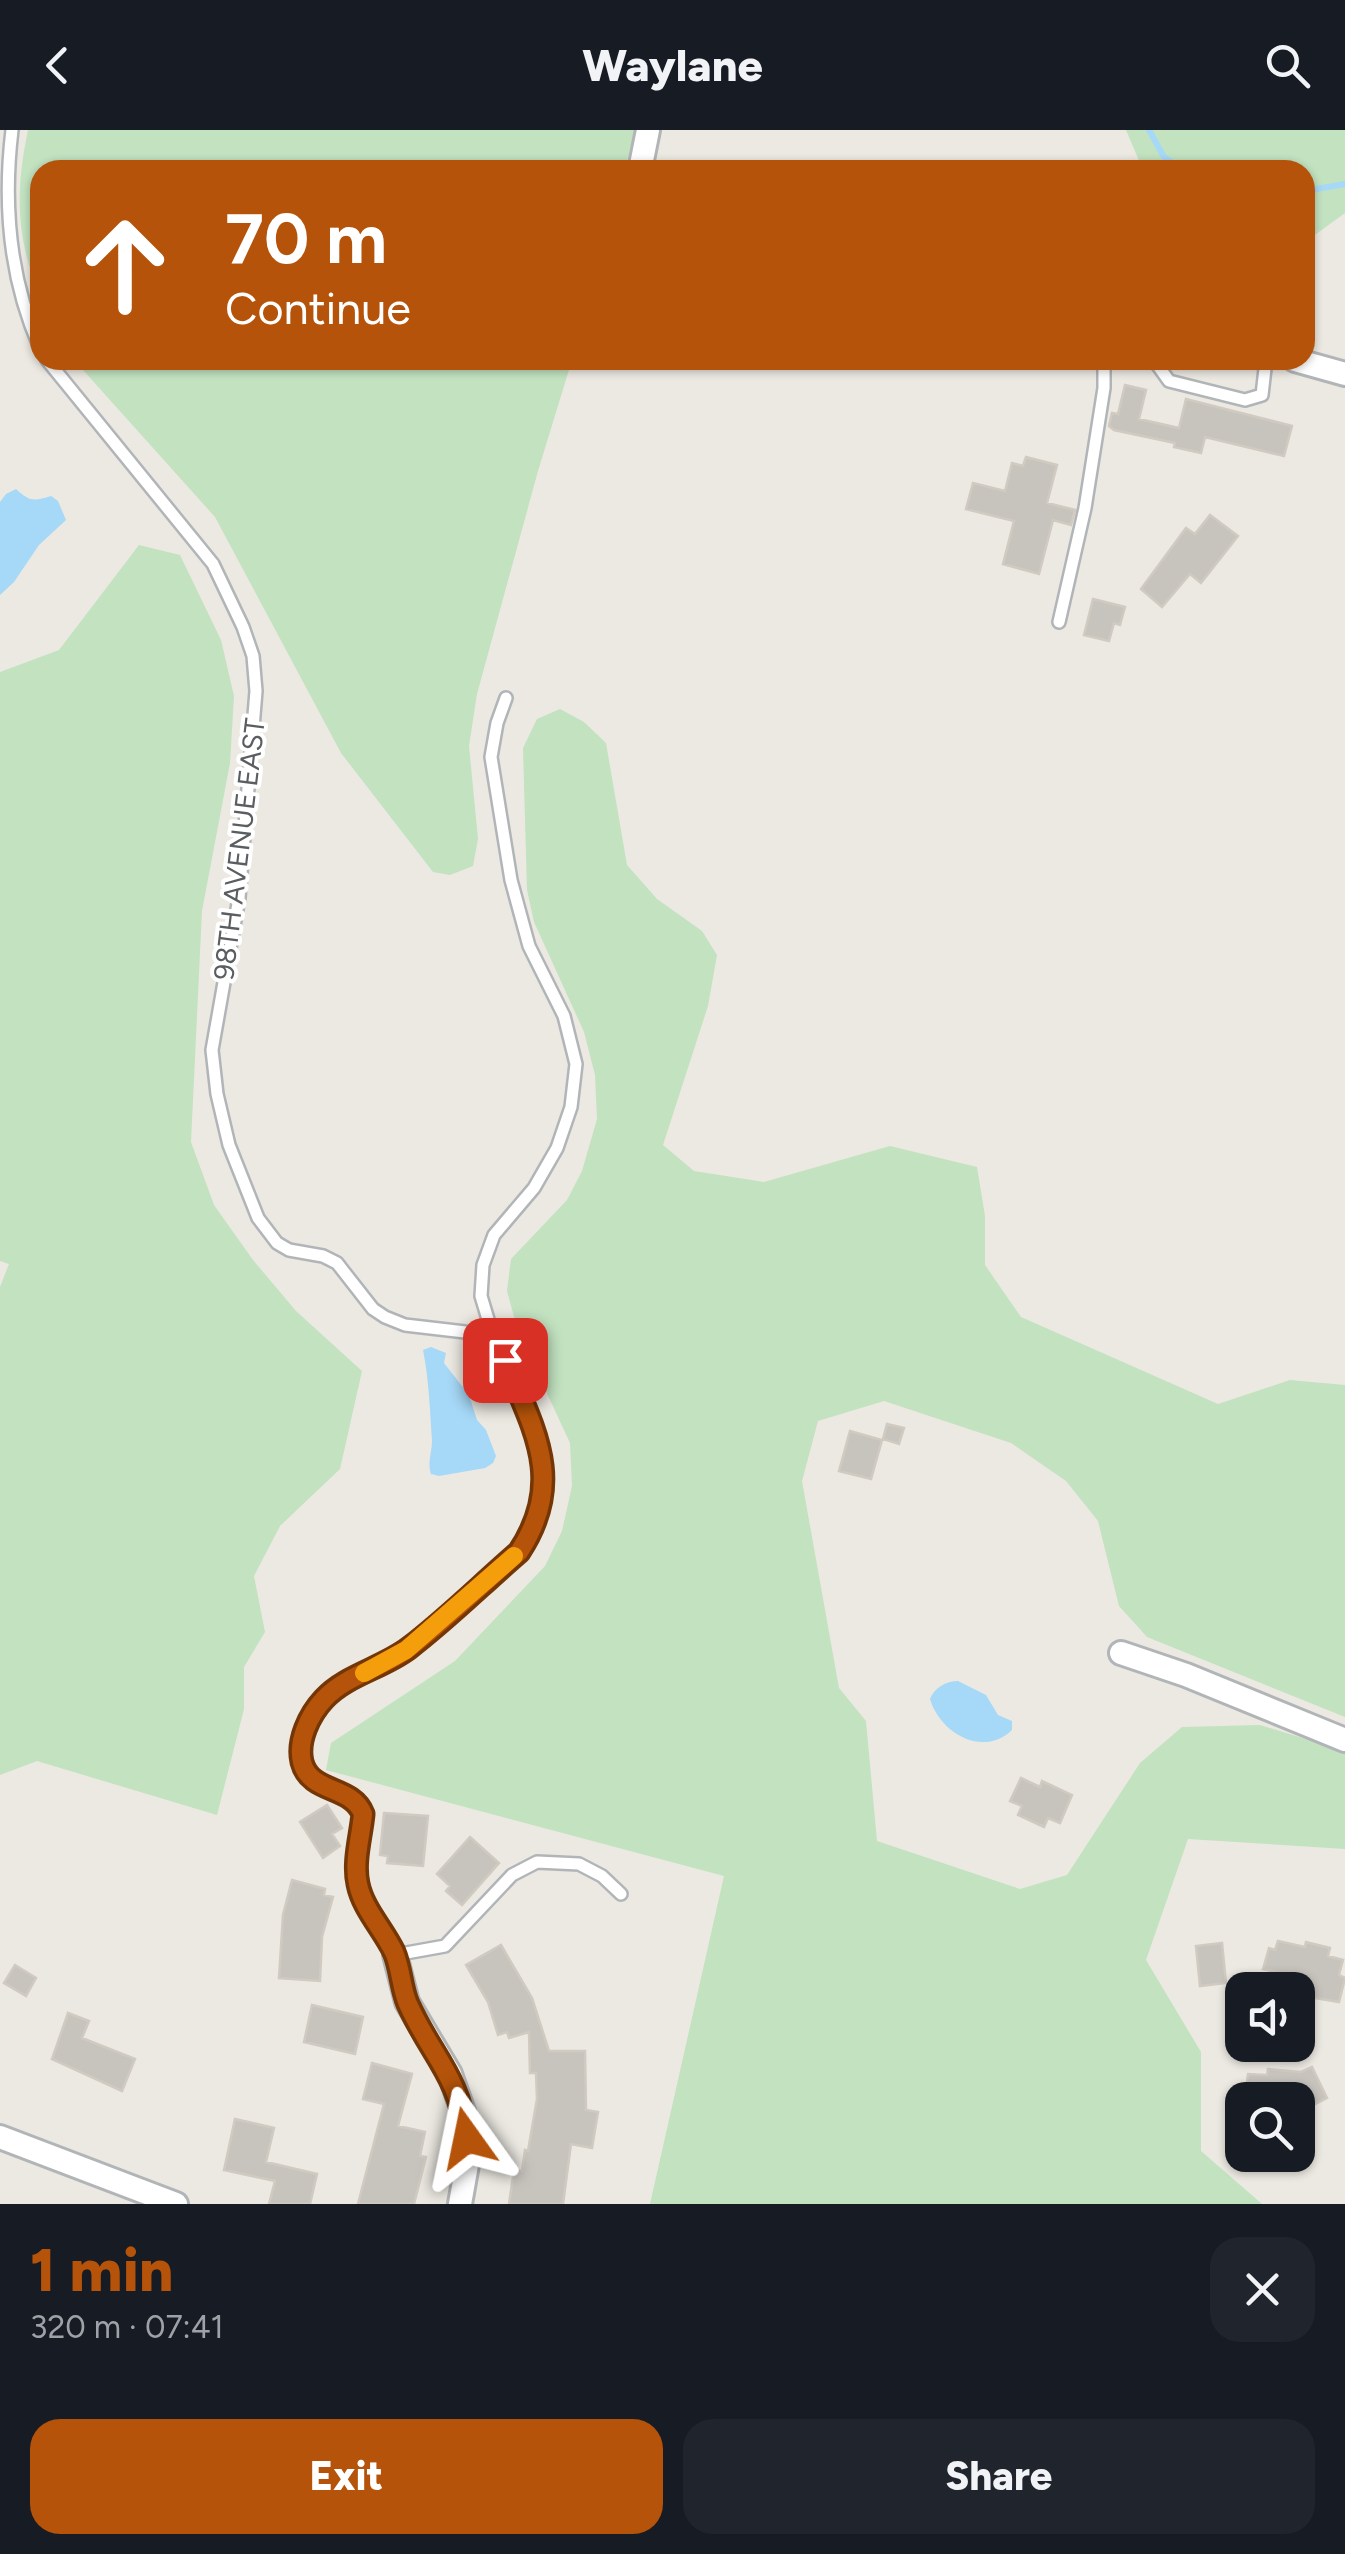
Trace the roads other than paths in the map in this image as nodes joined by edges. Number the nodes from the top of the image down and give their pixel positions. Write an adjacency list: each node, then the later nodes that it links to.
1 (12, 130): 4 (lane)
2 (648, 130): 3 (street)
3 (642, 160)
4 (30, 326)
5 (1315, 366): 10 (street)
6 (55, 370): 13 (lane, 98TH AVENUE EAST)
7 (1104, 370): 11 (lane)
8 (1161, 370): 9 (lane)
9 (1265, 370)
10 (1345, 374)
11 (1059, 622)
12 (506, 698): 13 (lane)
13 (505, 1360): 17 (lane)
14 (1121, 1652): 15 (street)
15 (1345, 1740)
16 (621, 1894): 17 (lane)
17 (395, 1955): 20 (street)
18 (0, 2137): 19 (street)
19 (167, 2202)
20 (460, 2204)

